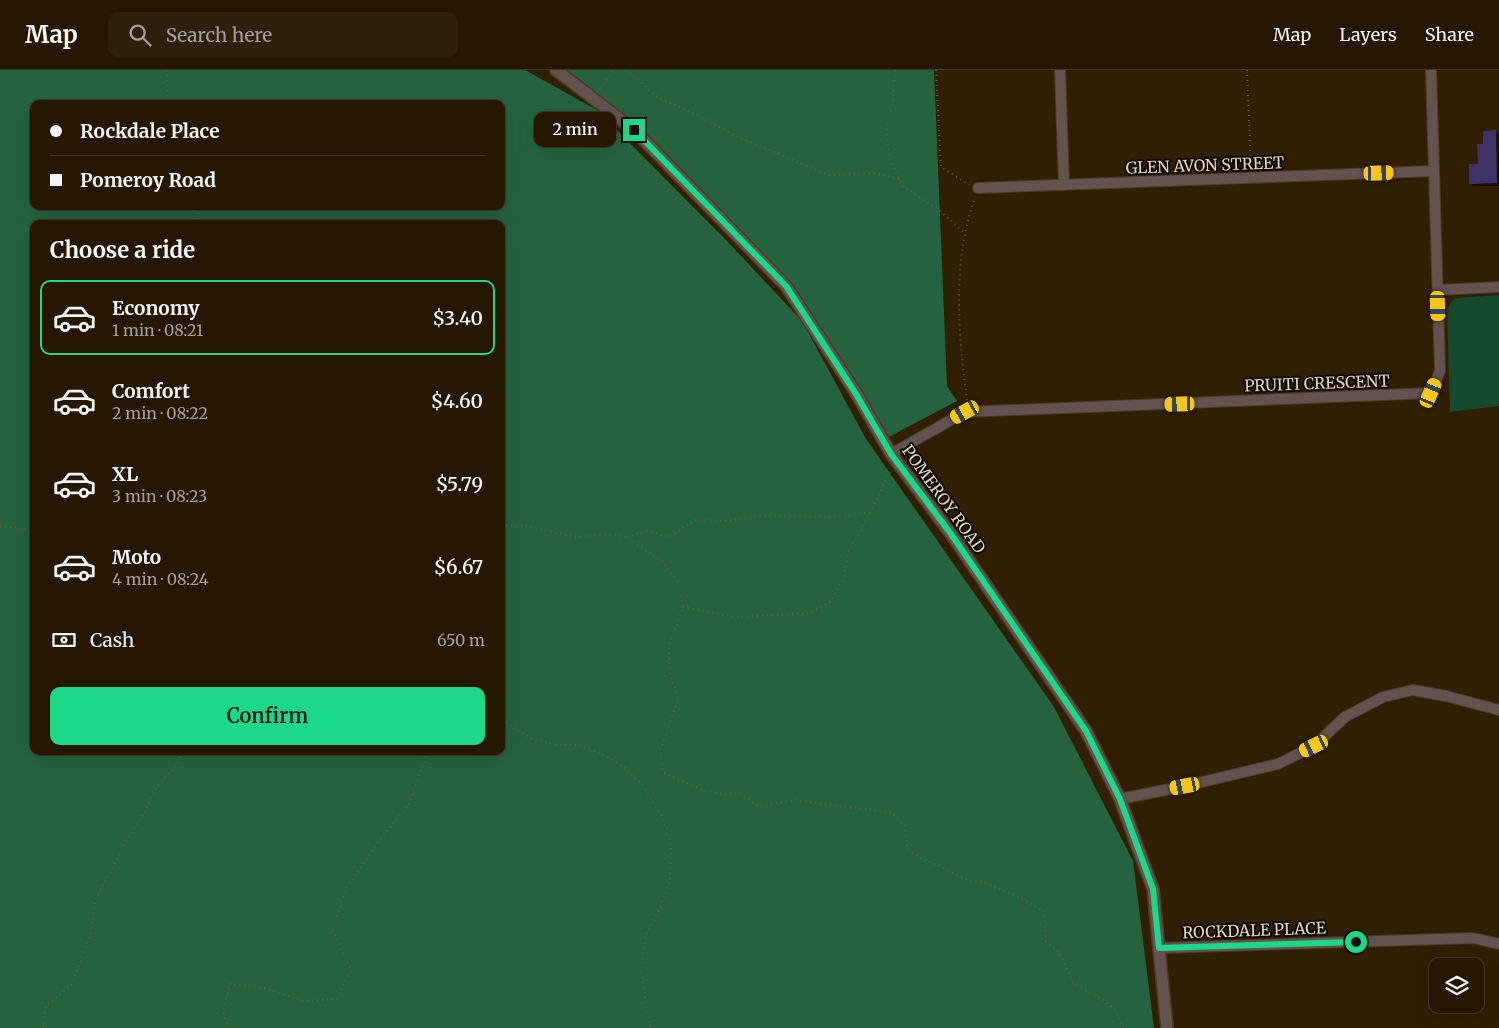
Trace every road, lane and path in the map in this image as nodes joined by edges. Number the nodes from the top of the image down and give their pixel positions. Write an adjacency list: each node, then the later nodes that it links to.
1 (166, 70): 11 (path)
2 (556, 70): 10 (street, POMEROY ROAD)
3 (614, 70): 10 (path)
4 (626, 70): 14 (path)
5 (895, 70): 14 (path)
6 (936, 70): 16 (path)
7 (1060, 70): 15 (street)
8 (1247, 70): 13 (path)
9 (1431, 70): 12 (street, PRUITI CRESCENT)
10 (592, 98): 21 (street, POMEROY ROAD)
11 (168, 100)
12 (1434, 171): 13 (street, GLEN AVON STREET); 19 (street, PRUITI CRESCENT)
13 (1252, 178): 15 (street, GLEN AVON STREET)
14 (899, 179): 17 (path)
15 (1064, 185): 16 (street, GLEN AVON STREET)
16 (978, 188): 17 (path)
17 (965, 233): 20 (path)
18 (1499, 287): 19 (street)
19 (1438, 290): 20 (street, PRUITI CRESCENT)
20 (968, 412): 21 (street, PRUITI CRESCENT)
21 (894, 458): 22 (path); 32 (street, POMEROY ROAD)
22 (871, 512): 26 (path); 27 (path)
23 (505, 525): 26 (path)
24 (0, 526): 25 (path)
25 (30, 530)
26 (627, 537): 27 (path)
27 (683, 607): 38 (path)
28 (1499, 710): 32 (street)
29 (505, 722): 37 (path)
30 (181, 755): 35 (path)
31 (424, 755): 36 (path)
32 (1120, 799): 34 (street, POMEROY ROAD)
33 (1499, 944): 34 (street, ROCKDALE PLACE)
34 (1159, 948): 39 (street, POMEROY ROAD)
35 (43, 1028)
36 (228, 1028)
37 (650, 1028)
38 (1122, 1028)
39 (1167, 1028)

